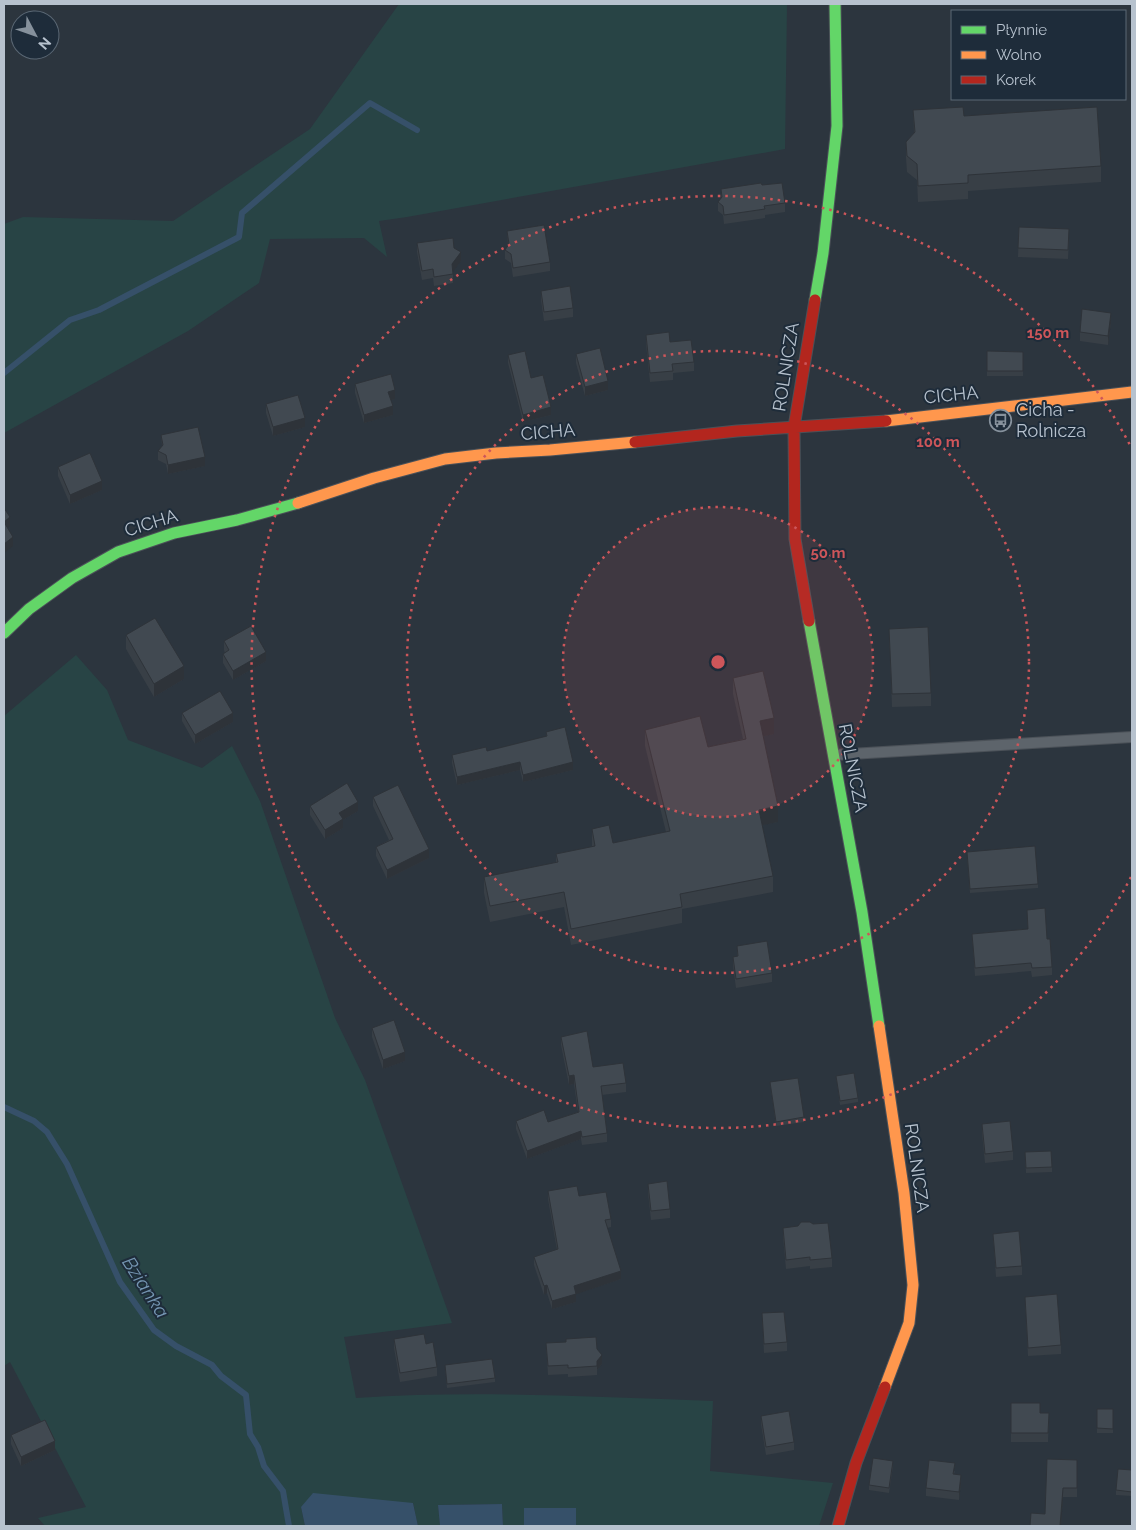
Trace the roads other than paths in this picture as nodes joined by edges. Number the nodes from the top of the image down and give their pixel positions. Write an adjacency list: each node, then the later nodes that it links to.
1 (836, 4): 3 (street, ROLNICZA)
2 (1132, 392): 3 (street, CICHA)
3 (794, 427): 4 (street, CICHA); 6 (street, ROLNICZA)
4 (4, 633)
5 (1132, 737): 6 (lane)
6 (833, 755): 7 (street, ROLNICZA)
7 (838, 1526)

